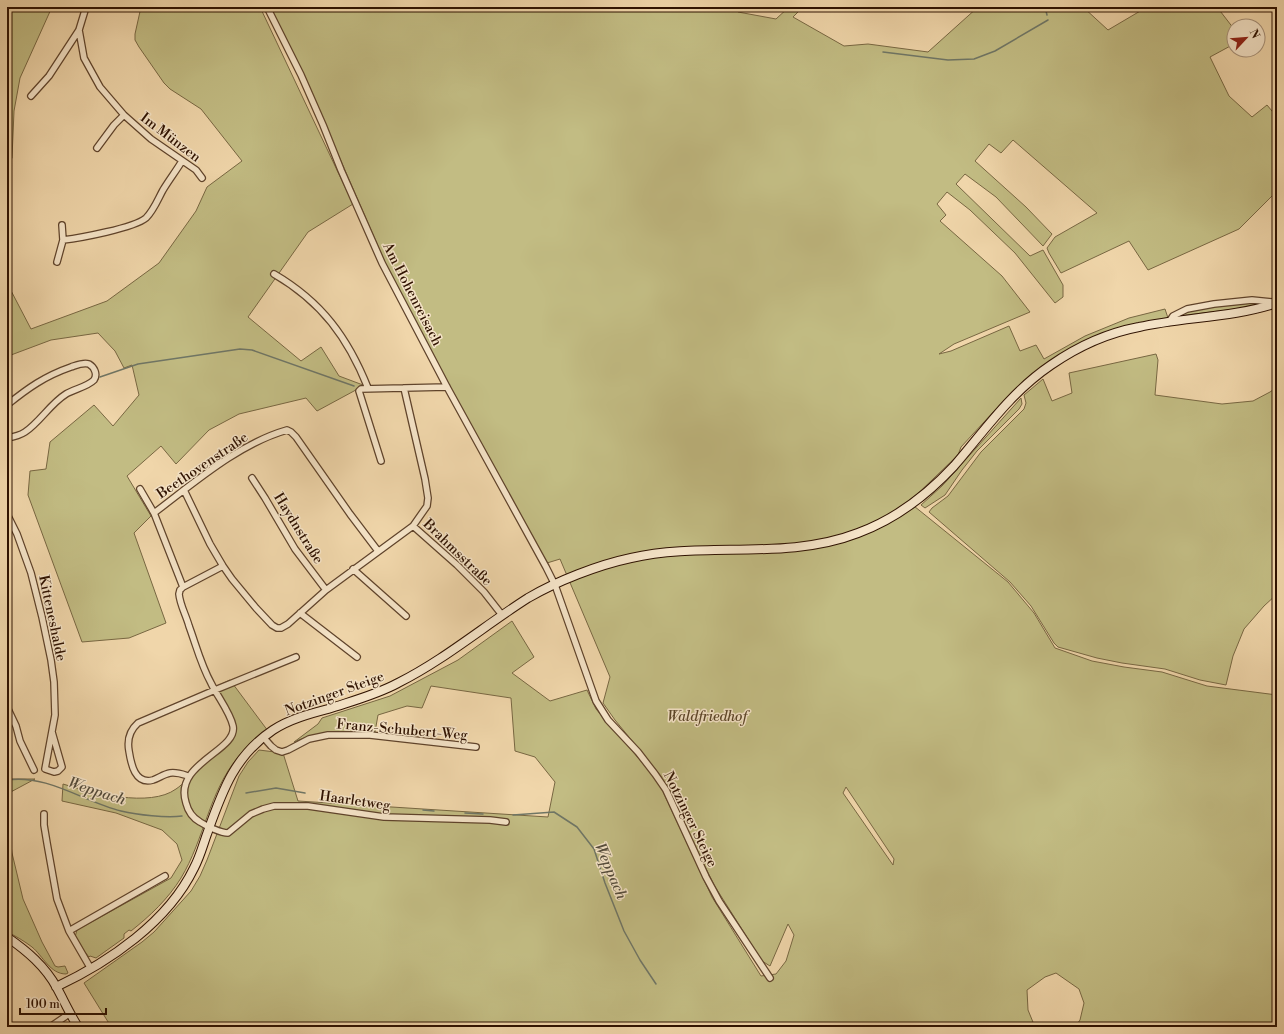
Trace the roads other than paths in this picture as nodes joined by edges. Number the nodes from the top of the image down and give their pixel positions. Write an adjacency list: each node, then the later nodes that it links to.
1 (86, 7): 3 (street)
2 (267, 7): 15 (street, Am Hohenreisach)
3 (80, 30): 4 (street); 5 (street, Im Münzen)
4 (31, 96)
5 (124, 115): 6 (street, Im Münzen); 7 (street, Im Münzen)
6 (97, 148)
7 (182, 162): 8 (street, Im Münzen); 10 (street)
8 (202, 178)
9 (62, 225): 10 (street)
10 (63, 240): 11 (street)
11 (57, 262)
12 (274, 274): 16 (street)
13 (1277, 303): 14 (main road, Notzinger Steige); 14 (street)
14 (1169, 322): 30 (main road, Notzinger Steige)
15 (447, 387): 17 (street); 30 (street, Am Hohenreisach)
16 (368, 388): 17 (street); 20 (street)
17 (404, 388): 26 (street, Brahmsstraße)
18 (7, 405): 19 (street)
19 (7, 438)
20 (381, 461)
21 (252, 478): 32 (street, Haydnstraße)
22 (140, 489): 24 (street, Beethovenstraße)
23 (184, 490): 24 (street, Beethovenstraße); 27 (street, Beethovenstraße); 28 (street)
24 (154, 513): 31 (street, Beethovenstraße)
25 (7, 514): 40 (street, Kitteneshalde)
26 (412, 526): 27 (street); 34 (street, Brahmsstraße)
27 (378, 551): 29 (street)
28 (222, 566): 31 (street); 33 (street)
29 (353, 569): 32 (street); 35 (street)
30 (555, 584): 34 (main road, Notzinger Steige); 52 (street, Notzinger Steige)
31 (183, 587): 38 (street, Beethovenstraße)
32 (326, 590): 33 (street)
33 (300, 614): 37 (street)
34 (502, 615): 41 (main road, Notzinger Steige)
35 (406, 616)
36 (296, 657): 38 (street)
37 (357, 658)
38 (214, 690): 44 (street, Beethovenstraße); 44 (street)
39 (7, 707): 43 (street)
40 (52, 732): 40 (street, Kitteneshalde)
41 (264, 738): 42 (street, Franz-Schubert-Weg); 47 (main road, Notzinger Steige)
42 (476, 747)
43 (34, 770)
44 (188, 776): 47 (street)
45 (44, 814): 49 (street)
46 (506, 822): 47 (street, Haarletweg)
47 (210, 826): 51 (main road, Notzinger Steige)
48 (165, 876): 49 (street)
49 (69, 931): 51 (street)
50 (7, 937): 53 (main road)
51 (91, 969): 53 (main road, Notzinger Steige)
52 (770, 978)
53 (56, 987): 54 (main road)
54 (69, 1014): 55 (street); 56 (main road)
55 (50, 1027)
56 (78, 1027)

